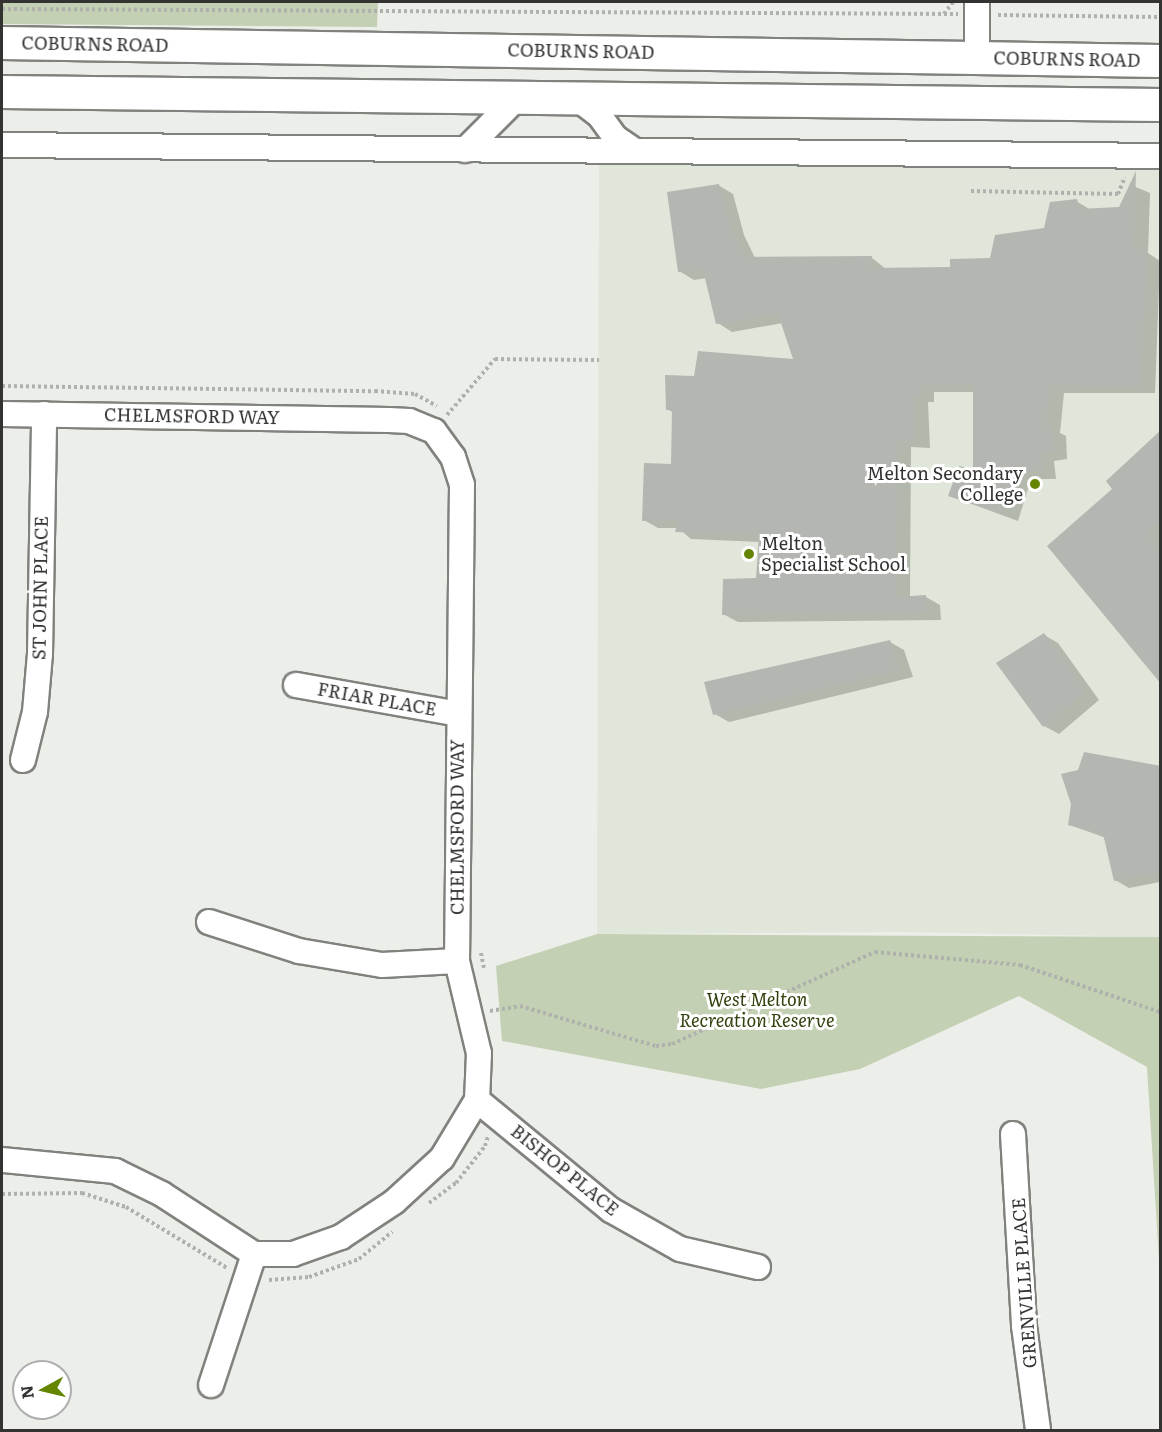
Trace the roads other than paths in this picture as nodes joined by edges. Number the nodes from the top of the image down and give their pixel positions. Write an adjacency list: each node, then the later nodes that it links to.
1 (977, 8): 4 (street)
2 (2, 43): 3 (street, COBURNS ROAD)
3 (311, 47): 4 (street, COBURNS ROAD); 7 (street)
4 (977, 57): 5 (street, COBURNS ROAD); 10 (street)
5 (1161, 62)
6 (2, 92): 7 (street)
7 (312, 97): 8 (street)
8 (516, 99): 9 (street); 13 (street)
9 (579, 100): 10 (street); 14 (street)
10 (975, 103): 11 (street)
11 (1161, 105)
12 (2, 145): 13 (street)
13 (465, 150): 14 (street)
14 (635, 151): 15 (street)
15 (1161, 156)
16 (2, 414): 17 (street, CHELMSFORD WAY)
17 (44, 414): 19 (street, CHELMSFORD WAY); 20 (street, ST JOHN PLACE)
18 (296, 685): 19 (street, FRIAR PLACE)
19 (458, 714): 22 (street, CHELMSFORD WAY)
20 (23, 760)
21 (209, 922): 22 (street)
22 (457, 961): 23 (street, CHELMSFORD WAY)
23 (486, 1107): 26 (street, CHELMSFORD WAY); 27 (street, BISHOP PLACE)
24 (1013, 1134): 29 (street, GRENVILLE PLACE)
25 (2, 1160): 26 (street)
26 (250, 1264): 28 (street)
27 (758, 1267)
28 (212, 1385)
29 (1038, 1431)

